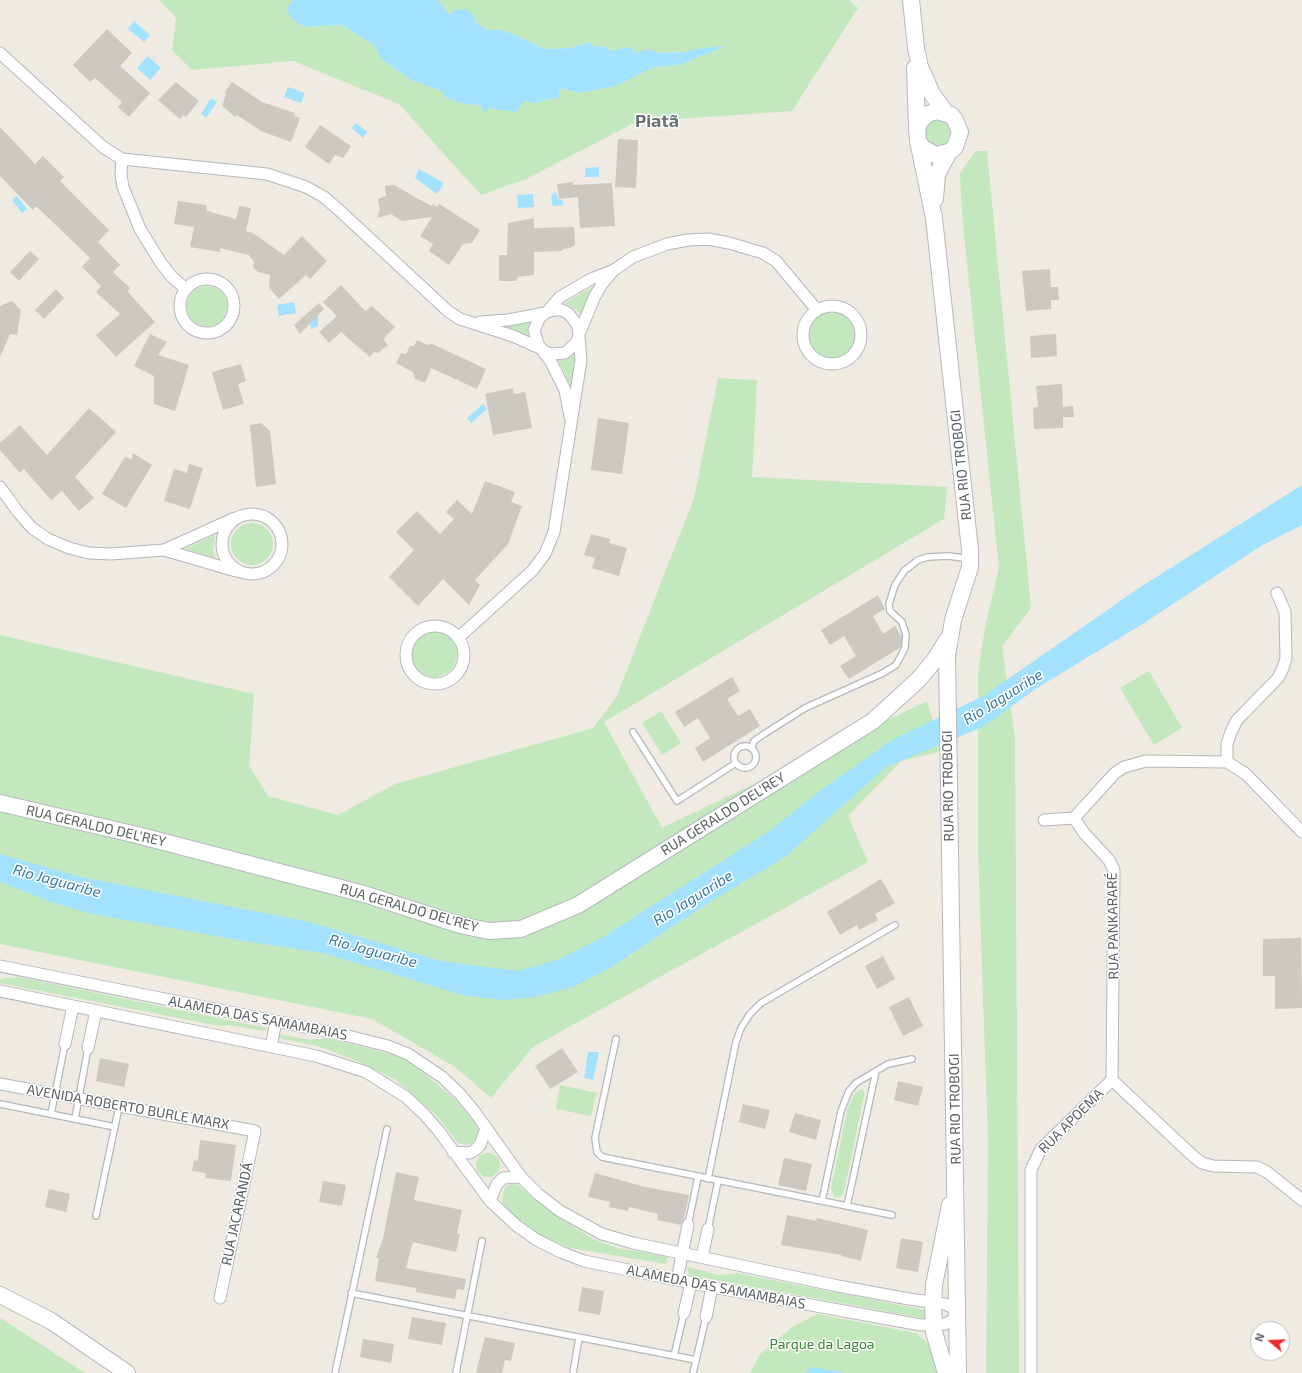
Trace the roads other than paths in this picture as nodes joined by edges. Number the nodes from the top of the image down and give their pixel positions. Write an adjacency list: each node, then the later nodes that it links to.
1 (911, 0): 2 (main road, RUA RIO TROBOGI)
2 (916, 48): 4 (main road, RUA RIO TROBOGI); 5 (main road, RUA RIO TROBOGI)
3 (0, 53): 7 (street)
4 (946, 113): 5 (main road); 6 (main road)
5 (917, 134): 6 (main road); 8 (main road, RUA RIO TROBOGI)
6 (949, 152): 8 (main road, RUA RIO TROBOGI)
7 (122, 158): 10 (street); 13 (street)
8 (934, 218): 20 (main road, RUA RIO TROBOGI)
9 (614, 270): 11 (street); 12 (street); 14 (street)
10 (186, 289): 10 (street)
11 (817, 310): 11 (street)
12 (546, 312): 13 (street); 14 (street); 15 (street)
13 (474, 323): 15 (street)
14 (579, 335): 15 (street); 16 (street)
15 (543, 350): 16 (street)
16 (570, 421): 24 (street)
17 (0, 487): 19 (street)
18 (235, 518): 19 (street); 21 (street); 21 (street)
19 (164, 550): 21 (street)
20 (970, 559): 23 (main road, RUA RIO TROBOGI); 26 (lane)
21 (241, 573)
22 (1278, 593): 27 (street)
23 (949, 637): 29 (main road, RUA GERALDO DEL'REY); 58 (main road, RUA RIO TROBOGI)
24 (458, 638): 24 (street)
25 (633, 732): 28 (lane)
26 (752, 747): 28 (lane); 28 (lane)
27 (1227, 762): 30 (street); 32 (street)
28 (736, 763)
29 (0, 803)
30 (1074, 818): 31 (street); 45 (street, RUA PANKARARÉ)
31 (1044, 820)
32 (1302, 832)
33 (895, 925): 61 (lane)
34 (0, 966): 38 (street, ALAMEDA DAS SAMAMBAIAS)
35 (0, 991): 36 (street, ALAMEDA DAS SAMAMBAIAS)
36 (73, 1006): 37 (street, ALAMEDA DAS SAMAMBAIAS); 40 (street)
37 (96, 1011): 41 (street, ALAMEDA DAS SAMAMBAIAS); 42 (street)
38 (276, 1022): 41 (street); 54 (street, ALAMEDA DAS SAMAMBAIAS)
39 (616, 1039): 60 (lane)
40 (65, 1044): 47 (lane)
41 (271, 1046): 57 (street, ALAMEDA DAS SAMAMBAIAS)
42 (88, 1048): 48 (lane)
43 (912, 1059): 44 (lane)
44 (876, 1071): 64 (lane); 66 (lane)
45 (1112, 1080): 63 (street, RUA APOEMA); 96 (street, RUA APOEMA)
46 (0, 1084): 47 (street, AVENIDA ROBERTO BURLE MARX)
47 (55, 1094): 48 (street, AVENIDA ROBERTO BURLE MARX); 51 (lane)
48 (79, 1099): 50 (street, AVENIDA ROBERTO BURLE MARX); 52 (lane)
49 (0, 1104): 51 (lane)
50 (119, 1107): 53 (lane); 56 (street, AVENIDA ROBERTO BURLE MARX)
51 (51, 1114): 52 (lane)
52 (75, 1119): 53 (lane)
53 (115, 1127): 67 (lane)
54 (486, 1128): 57 (street); 59 (street, ALAMEDA DAS SAMAMBAIAS)
55 (387, 1129): 77 (lane)
56 (255, 1131): 79 (street, RUA JACARANDÁ)
57 (453, 1152): 65 (street, ALAMEDA DAS SAMAMBAIAS)
58 (956, 1172): 80 (main road); 82 (main road, RUA RIO TROBOGI)
59 (521, 1177): 65 (street); 72 (street, ALAMEDA DAS SAMAMBAIAS)
60 (698, 1177): 61 (lane); 69 (lane)
61 (708, 1179): 62 (lane)
62 (718, 1181): 64 (lane); 70 (lane)
63 (1302, 1200)
64 (822, 1201): 66 (lane)
65 (490, 1202): 74 (street, ALAMEDA DAS SAMAMBAIAS)
66 (848, 1206): 68 (lane)
67 (96, 1216)
68 (892, 1216)
69 (688, 1225): 72 (street)
70 (708, 1229): 73 (street, ALAMEDA DAS SAMAMBAIAS)
71 (482, 1241): 83 (lane)
72 (683, 1253): 73 (street, ALAMEDA DAS SAMAMBAIAS); 74 (street)
73 (702, 1257): 80 (street, ALAMEDA DAS SAMAMBAIAS)
74 (677, 1280): 75 (street, ALAMEDA DAS SAMAMBAIAS)
75 (691, 1283): 76 (street, ALAMEDA DAS SAMAMBAIAS); 81 (street)
76 (712, 1288): 84 (street); 85 (street, ALAMEDA DAS SAMAMBAIAS)
77 (351, 1293): 83 (lane); 90 (lane)
78 (0, 1296): 89 (main road)
79 (220, 1298)
80 (933, 1303): 82 (street, ALAMEDA DAS SAMAMBAIAS); 85 (main road)
81 (684, 1312): 87 (lane)
82 (958, 1313): 85 (street, ALAMEDA DAS SAMAMBAIAS); 95 (main road, RUA RIO TROBOGI)
83 (467, 1316): 86 (lane); 91 (lane)
84 (706, 1317): 88 (lane)
85 (934, 1326): 94 (main road)
86 (579, 1338): 87 (lane); 92 (lane)
87 (674, 1356): 88 (lane)
88 (696, 1360): 93 (lane)
89 (127, 1373)
90 (335, 1373)
91 (456, 1373)
92 (573, 1373)
93 (693, 1373)
94 (946, 1373)
95 (958, 1373)
96 (1031, 1373)

